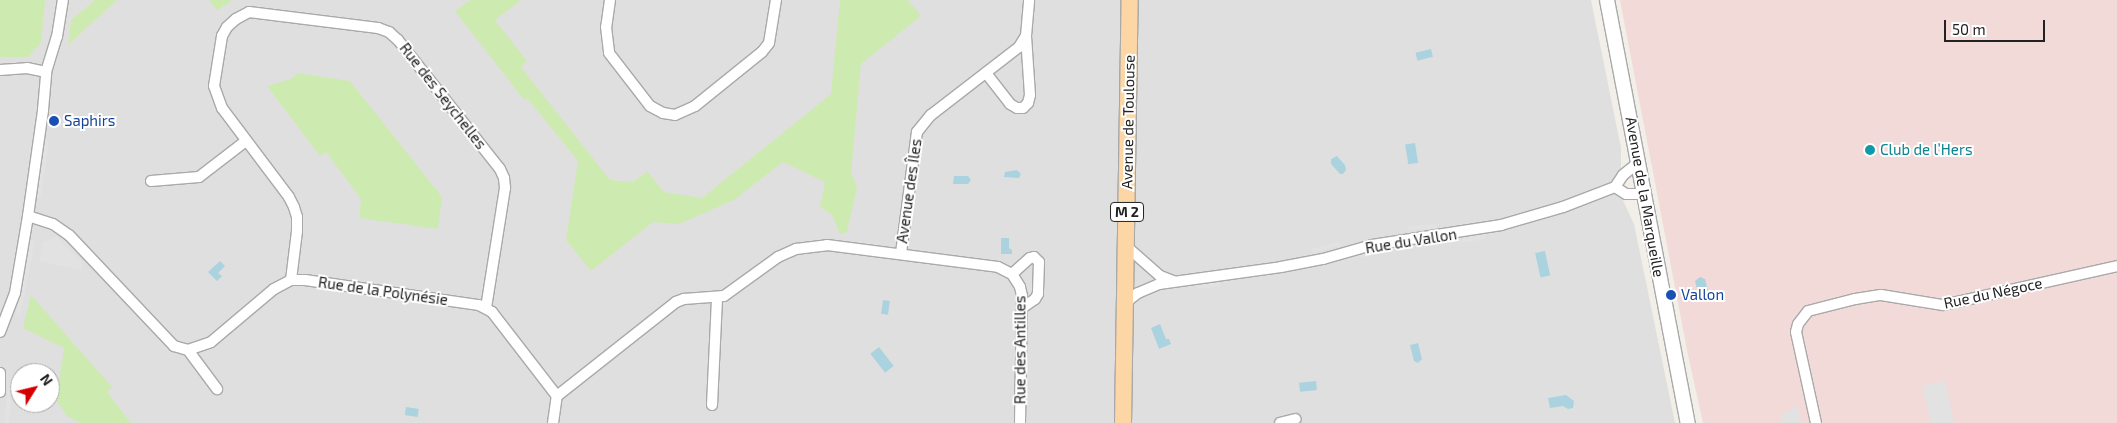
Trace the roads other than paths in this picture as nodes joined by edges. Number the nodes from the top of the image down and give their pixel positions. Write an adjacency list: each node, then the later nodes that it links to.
1 (63, 0): 9 (street)
2 (610, 0): 3 (street)
3 (776, 0)
4 (1029, 0): 7 (street)
5 (1130, 0): 17 (main road, Avenue de Toulouse / M 2)
6 (1607, 0): 12 (street, Avenue de la Marqueille)
7 (1026, 36): 10 (street, Avenue des Îles); 10 (street)
8 (0, 70): 9 (street)
9 (46, 72): 16 (street)
10 (986, 73): 18 (street, Avenue des Îles)
11 (246, 141): 13 (street); 21 (street, Rue des Seychelles); 25 (street, Rue des Seychelles)
12 (1638, 163): 14 (street, Rue du Vallon); 15 (street, Avenue de la Marqueille)
13 (151, 181)
14 (1614, 187): 15 (street); 22 (street, Rue du Vallon)
15 (1644, 194): 39 (street, Avenue de la Marqueille)
16 (28, 216): 27 (street); 28 (street)
17 (1126, 246): 22 (street); 24 (main road, Avenue de Toulouse / M 2)
18 (901, 254): 20 (street, Rue des Antilles); 23 (street, Avenue des Îles)
19 (2117, 266): 40 (street, Rue du Négoce)
20 (1012, 274): 26 (street, Rue des Antilles); 26 (street)
21 (291, 280): 25 (street, Rue de la Polynésie); 28 (street)
22 (1174, 281): 24 (street, Rue du Vallon)
23 (716, 298): 32 (street, Avenue des Îles); 33 (street)
24 (1125, 303): 37 (main road, Avenue de Toulouse / M 2)
25 (486, 308): 32 (street, Rue de la Polynésie)
26 (1022, 308): 36 (street, Rue des Antilles)
27 (0, 332)
28 (188, 350): 30 (street)
29 (0, 373): 31 (street)
30 (217, 389)
31 (0, 392)
32 (557, 396): 35 (street)
33 (712, 405)
34 (1296, 419): 38 (street)
35 (553, 423)
36 (1020, 423)
37 (1124, 423)
38 (1280, 423)
39 (1688, 423)
40 (1816, 423)

